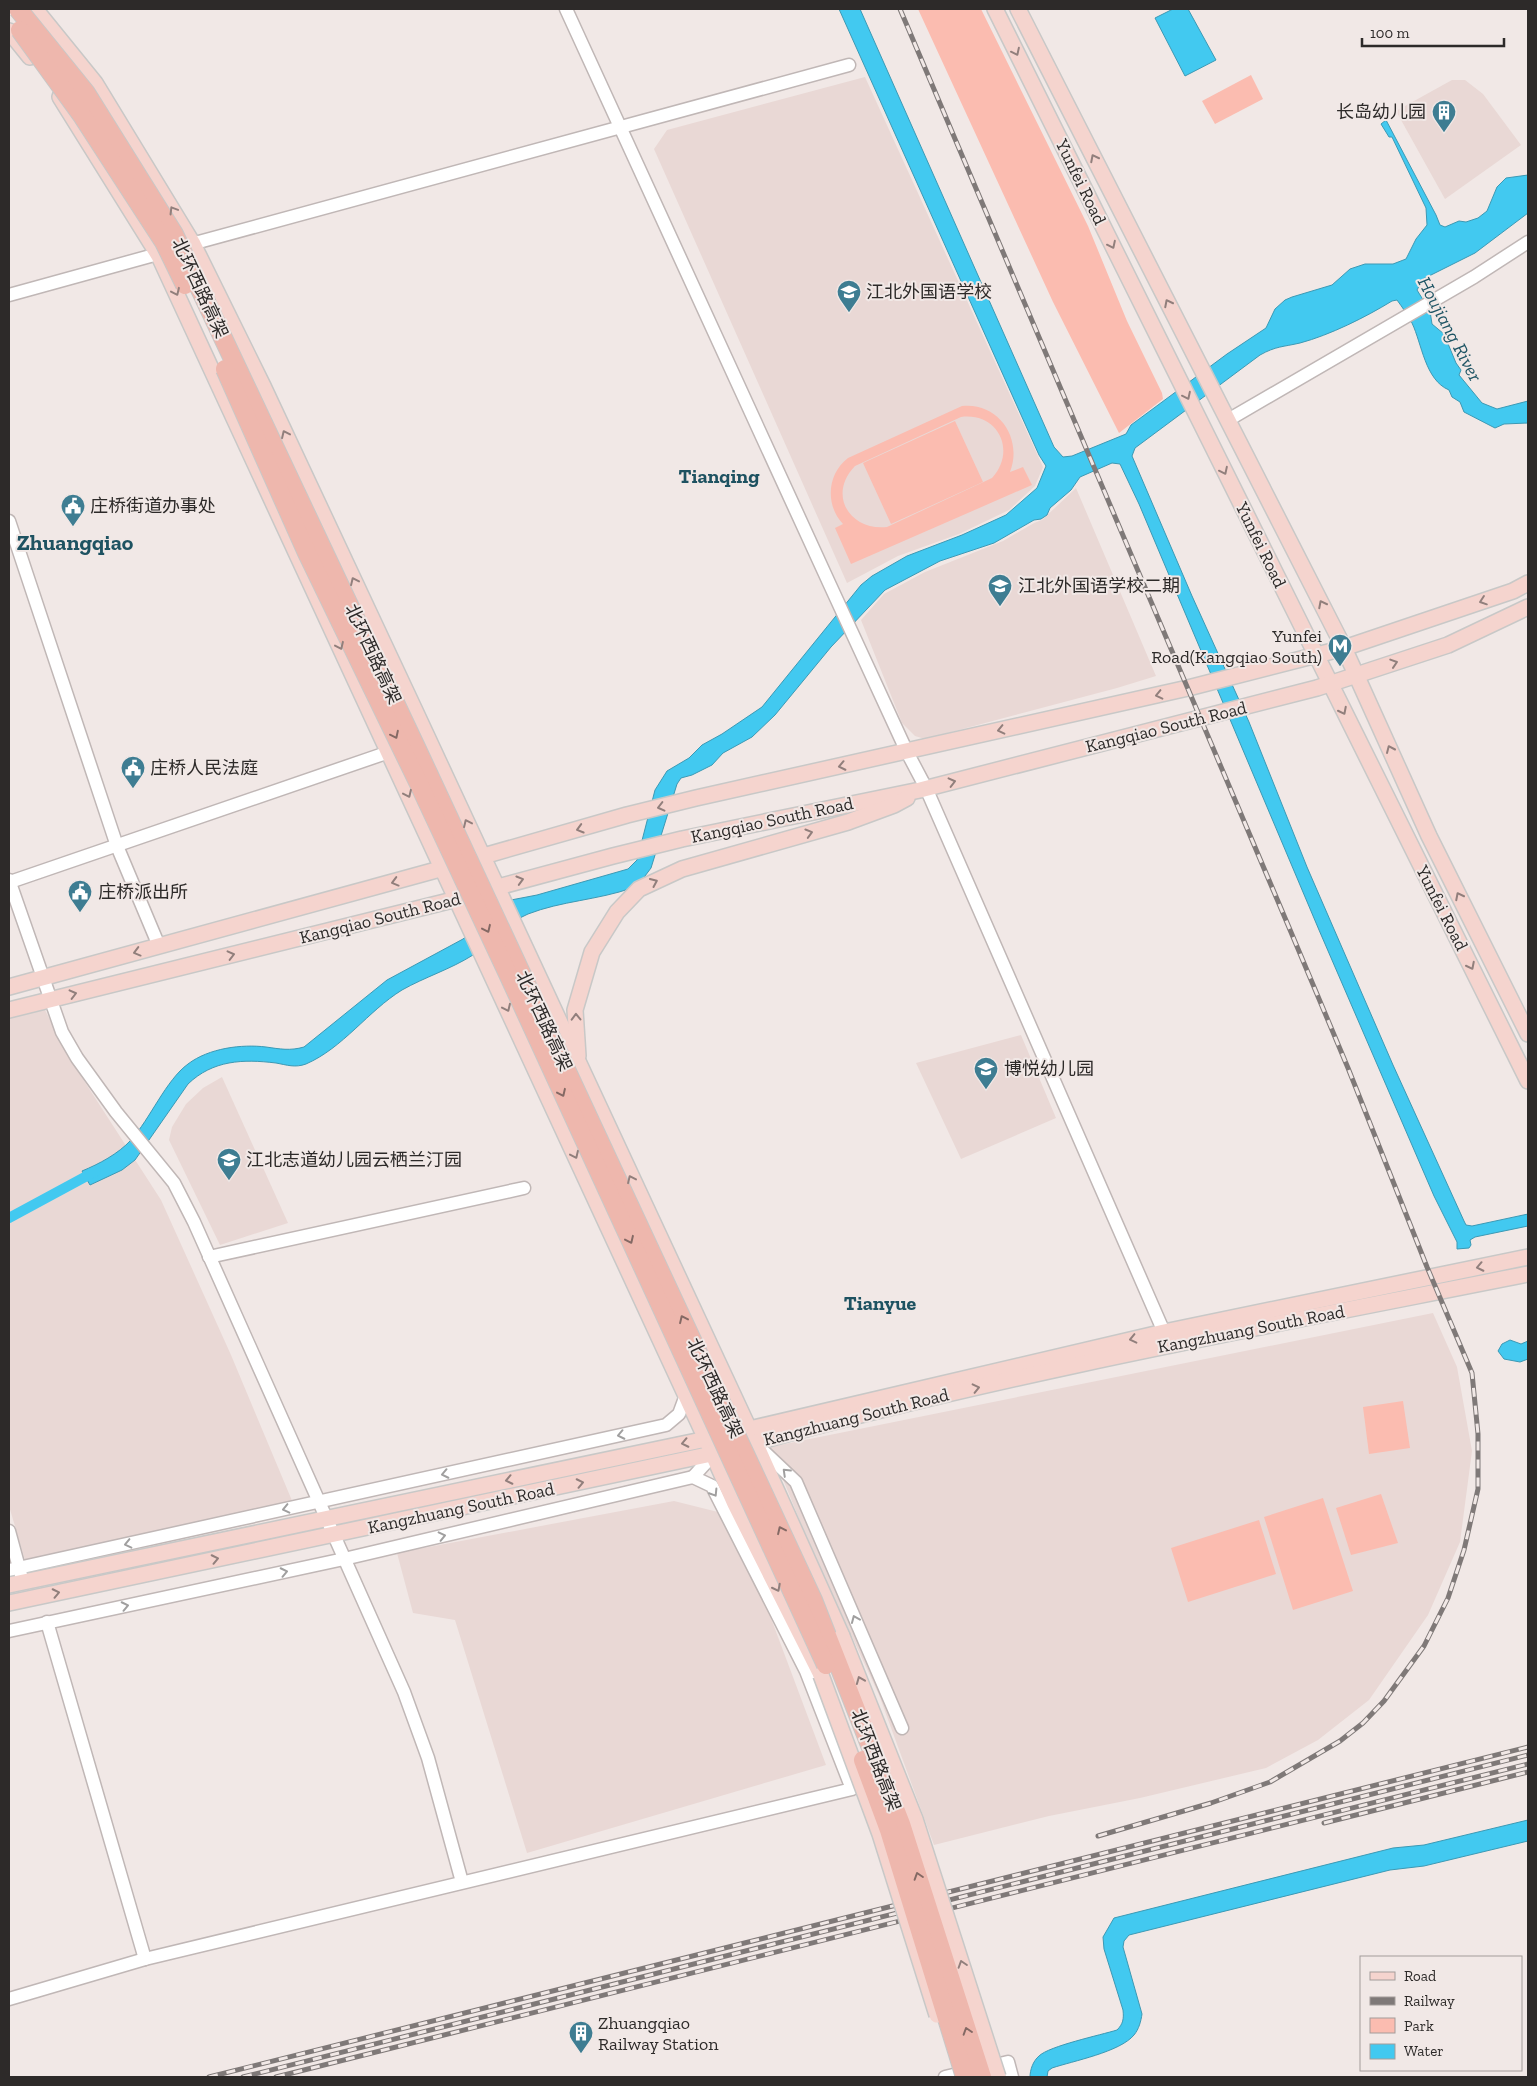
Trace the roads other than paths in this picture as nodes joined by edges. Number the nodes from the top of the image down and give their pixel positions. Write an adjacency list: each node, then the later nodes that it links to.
1 (18, 9): 65 (highway, 北环西路高架, one-way to 1, bridge)
2 (35, 9): 11 (main road, one-way to 2)
3 (566, 9): 9 (street)
4 (995, 9): 19 (main road, Yunfei Road, one-way to 19)
5 (1018, 9): 14 (main road, Yunfei Road, one-way to 5)
6 (9, 16): 64 (highway, 北环西路高架, one-way to 64, bridge)
7 (9, 31): 12 (main road)
8 (848, 65): 9 (street)
9 (621, 128): 11 (street); 23 (street)
10 (1528, 242): 14 (street)
11 (193, 244): 12 (street); 26 (main road, one-way to 11)
12 (158, 254): 13 (street); 22 (main road, one-way to 22)
13 (9, 296)
14 (1225, 415): 18 (main road, Yunfei Road, one-way to 14)
15 (9, 521): 25 (street)
16 (1528, 583): 18 (main road, one-way to 18)
17 (1528, 607): 20 (main road, Kangqiao South Road, one-way to 17)
18 (1344, 648): 19 (main road, Kangqiao South Road); 20 (main road, Yunfei Road)
19 (1315, 655): 21 (main road, Yunfei Road); 23 (main road, Kangqiao South Road, one-way to 23)
20 (1357, 675): 21 (main road, Kangqiao South Road); 36 (main road, Yunfei Road, one-way to 20)
21 (1330, 684): 24 (main road, Kangqiao South Road, one-way to 21); 38 (main road, Yunfei Road, one-way to 38)
22 (388, 752): 25 (street); 27 (main road, one-way to 27)
23 (907, 752): 24 (street); 26 (main road, Kangqiao South Road, one-way to 26)
24 (923, 789): 29 (main road, Kangqiao South Road, one-way to 24); 37 (main road, one-way to 24); 43 (street)
25 (117, 846): 28 (street); 31 (street)
26 (482, 856): 27 (main road, Kangqiao South Road); 29 (main road)
27 (442, 869): 30 (main road); 31 (main road, Kangqiao South Road, one-way to 31)
28 (9, 881): 32 (street)
29 (499, 893): 30 (main road, Kangqiao South Road); 37 (main road)
30 (456, 900): 34 (main road, Kangqiao South Road, one-way to 30); 44 (main road, one-way to 44)
31 (159, 946): 32 (main road, Kangqiao South Road, one-way to 32)
32 (42, 978): 33 (main road, Kangqiao South Road); 34 (street)
33 (9, 987)
34 (50, 1000): 35 (main road, Kangqiao South Road); 40 (street)
35 (9, 1010)
36 (1528, 1034)
37 (579, 1065): 45 (main road, one-way to 37)
38 (1528, 1081)
39 (524, 1188): 40 (street)
40 (209, 1257): 49 (street)
41 (1528, 1258): 43 (main road, Kangzhuang South Road, one-way to 43)
42 (1528, 1274): 43 (main road, Kangzhuang South Road)
43 (1167, 1338): 45 (main road, Kangzhuang South Road)
44 (686, 1395): 46 (main road); 49 (street, one-way to 49)
45 (752, 1436): 46 (main road, Kangzhuang South Road); 47 (main road, Kangzhuang South Road); 58 (street, one-way to 45); 66 (main road, one-way to 45, bridge)
46 (706, 1439): 47 (main road); 50 (main road, Kangzhuang South Road, one-way to 50)
47 (713, 1454): 48 (street); 52 (main road, Kangzhuang South Road, one-way to 47); 63 (main road, one-way to 63, bridge)
48 (693, 1477): 53 (street, one-way to 48); 59 (street, one-way to 59)
49 (318, 1501): 50 (street); 54 (street, one-way to 54)
50 (325, 1518): 52 (street); 54 (main road, Kangzhuang South Road)
51 (9, 1531): 54 (street)
52 (333, 1535): 53 (street); 55 (main road, Kangzhuang South Road, one-way to 52)
53 (344, 1560): 56 (street, one-way to 53); 59 (street)
54 (15, 1576)
55 (9, 1603)
56 (48, 1622): 57 (street); 60 (street)
57 (9, 1631)
58 (902, 1728)
59 (462, 1882): 60 (street)
60 (145, 1959): 61 (street)
61 (9, 1999)
62 (945, 2077): 67 (street)
63 (956, 2077)
64 (965, 2077)
65 (982, 2077)
66 (998, 2077)
67 (1012, 2077)

